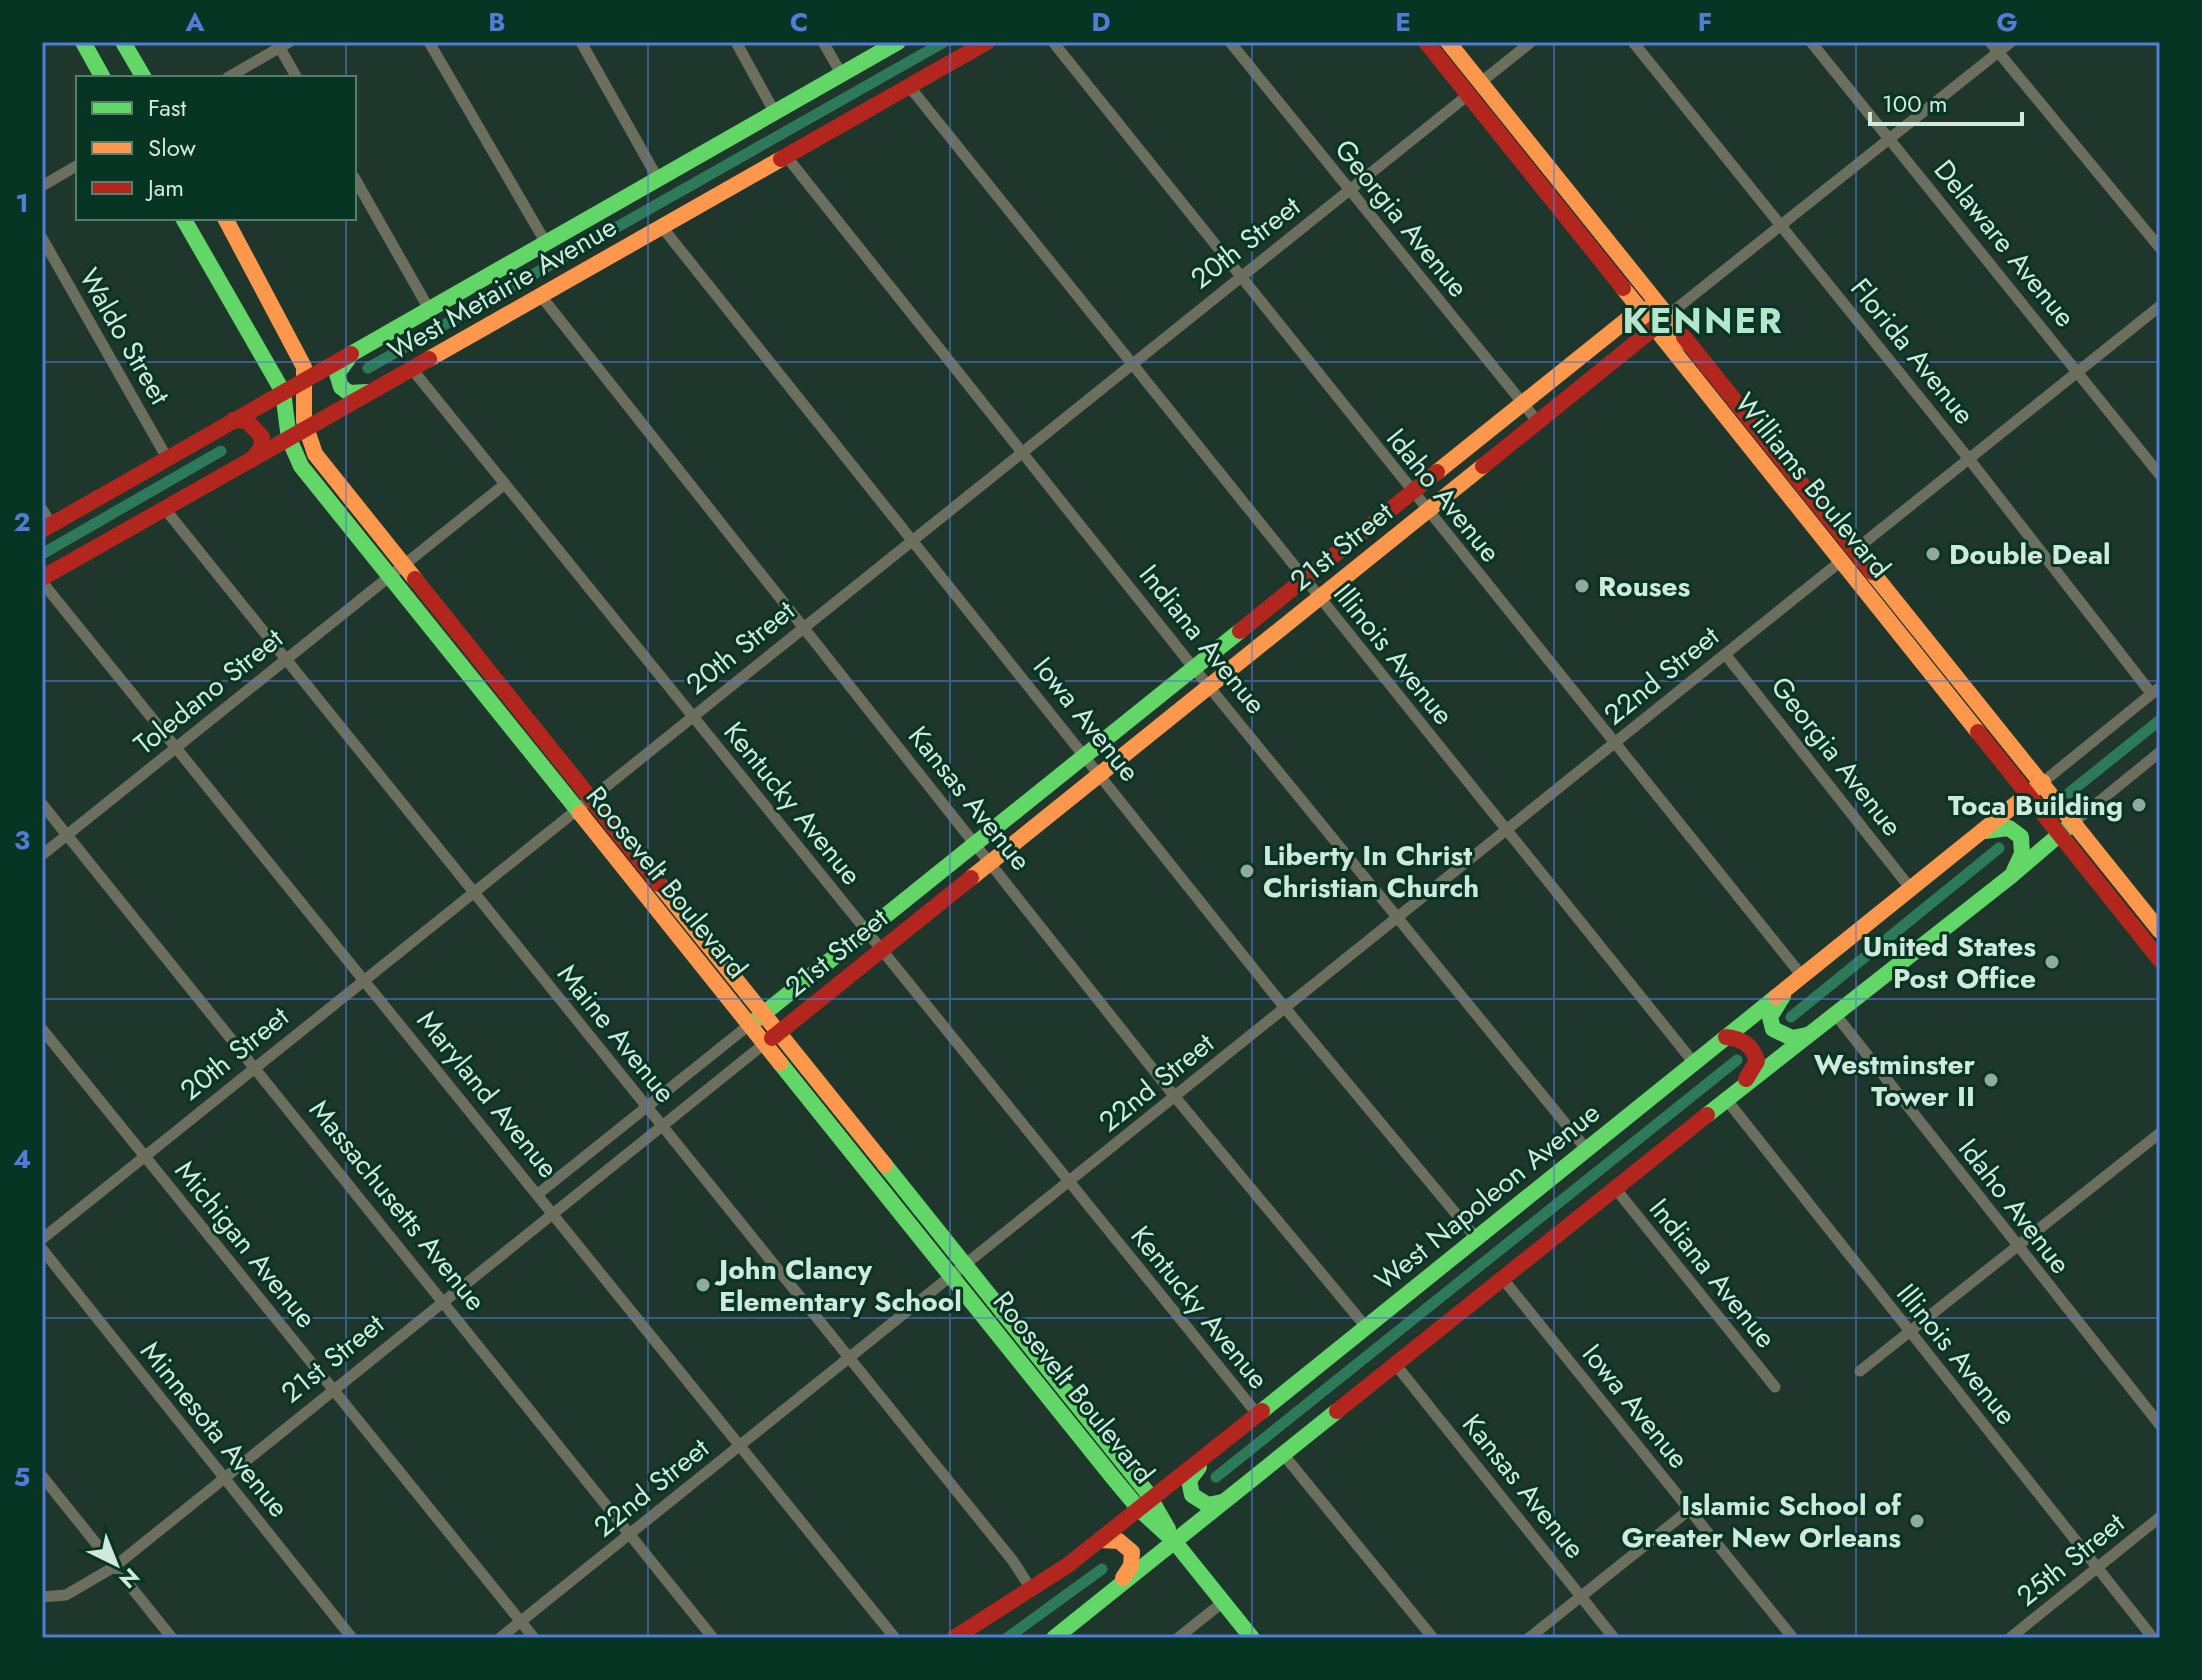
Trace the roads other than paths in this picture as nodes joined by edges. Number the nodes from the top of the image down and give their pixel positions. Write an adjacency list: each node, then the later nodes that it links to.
1 (83, 42): 21 (main road)
2 (123, 42): 22 (main road)
3 (429, 42): 40 (street)
4 (581, 42): 31 (street)
5 (736, 42): 27 (street)
6 (823, 42): 20 (street)
7 (898, 42): 20 (main road, West Metairie Avenue)
8 (1053, 42): 42 (street, Idaho Avenue)
9 (1230, 42): 34 (street, Georgia Avenue)
10 (1448, 42): 26 (main road, Williams Boulevard)
11 (1531, 42): 26 (street, 20th Street)
12 (1633, 42): 37 (street, Florida Avenue)
13 (1811, 42): 28 (street, Delaware Avenue)
14 (1990, 42): 19 (street)
15 (2011, 42): 19 (street)
16 (282, 44): 23 (street); 24 (street)
17 (977, 44): 25 (main road, West Metairie Avenue)
18 (1431, 49): 26 (main road)
19 (1998, 52): 28 (street); 41 (street)
20 (842, 75): 27 (main road, West Metairie Avenue)
21 (102, 76)
22 (143, 76)
23 (230, 76)
24 (296, 76)
25 (909, 86): 29 (main road, West Metairie Avenue); 51 (street, Illinois Avenue)
26 (1474, 89): 34 (street, 20th Street); 46 (main road, Williams Boulevard); 47 (main road, Williams Boulevard)
27 (775, 113): 31 (main road, West Metairie Avenue)
28 (1889, 140): 37 (street); 53 (street, Delaware Avenue)
29 (786, 156): 38 (main road, West Metairie Avenue); 62 (street, Indiana Avenue)
30 (76, 166): 33 (street)
31 (658, 179): 40 (main road, West Metairie Avenue)
32 (356, 181): 45 (street)
33 (42, 186)
34 (1349, 191): 42 (street, 20th Street); 57 (street, Georgia Avenue)
35 (184, 220): 56 (main road, Roosevelt Boulevard)
36 (226, 220): 54 (main road, Roosevelt Boulevard)
37 (1782, 226): 47 (street); 64 (street, Florida Avenue)
38 (662, 227): 43 (main road, West Metairie Avenue); 74 (street, Iowa Avenue)
39 (42, 238): 63 (street, Waldo Street)
40 (546, 243): 45 (main road, West Metairie Avenue)
41 (2160, 248)
42 (1239, 278): 51 (street, 20th Street); 68 (street, Idaho Avenue)
43 (541, 296): 52 (main road, West Metairie Avenue); 82 (street, Kansas Avenue)
44 (2160, 306): 53 (street)
45 (429, 309): 50 (main road, West Metairie Avenue)
46 (1639, 310): 48 (main road, Williams Boulevard); 49 (main road); 57 (main road, 21st Street)
47 (1667, 316): 49 (main road, Williams Boulevard)
48 (1654, 328): 59 (main road, 21st Street); 73 (main road, Williams Boulevard)
49 (1689, 344): 75 (main road, Williams Boulevard)
50 (357, 350): 54 (main road, West Metairie Avenue); 55 (main road)
51 (1130, 364): 62 (street, 20th Street); 79 (street, Illinois Avenue)
52 (412, 369): 55 (main road, West Metairie Avenue); 67 (street, Kentucky Avenue)
53 (2079, 371): 64 (street); 66 (street, Delaware Avenue)
54 (305, 379): 56 (main road, West Metairie Avenue); 60 (main road, Roosevelt Boulevard)
55 (373, 391): 60 (main road, West Metairie Avenue)
56 (283, 392): 58 (main road, West Metairie Avenue); 61 (main road, Roosevelt Boulevard)
57 (1523, 404): 59 (street, Georgia Avenue); 68 (main road, 21st Street)
58 (233, 420): 63 (main road, West Metairie Avenue); 65 (main road)
59 (1538, 422): 71 (main road, 21st Street)
60 (306, 430): 61 (main road, West Metairie Avenue); 77 (main road, Roosevelt Boulevard)
61 (289, 439): 65 (main road, West Metairie Avenue); 78 (main road, Roosevelt Boulevard)
62 (1022, 452): 74 (street, 20th Street); 85 (street, Indiana Avenue)
63 (167, 458): 72 (main road, West Metairie Avenue)
64 (1969, 459): 75 (street); 87 (street, Florida Avenue)
65 (250, 461): 70 (main road, West Metairie Avenue)
66 (2160, 475)
67 (505, 484): 77 (street, Toledano Street); 88 (street, Kentucky Avenue)
68 (1411, 492): 71 (street, Idaho Avenue); 79 (main road, 21st Street)
69 (42, 509): 72 (street)
70 (165, 509): 80 (main road, West Metairie Avenue); 84 (street, Maine Avenue)
71 (1426, 512): 81 (main road, 21st Street); 89 (street, Idaho Avenue)
72 (46, 527)
73 (1822, 536): 75 (main road); 76 (main road, Williams Boulevard)
74 (913, 539): 82 (street, 20th Street); 92 (street, Iowa Avenue)
75 (1855, 550): 94 (main road, Williams Boulevard)
76 (1841, 561): 83 (street, 22nd Street); 95 (main road, Williams Boulevard)
77 (404, 564): 78 (street, Toledano Street); 96 (main road, Roosevelt Boulevard)
78 (390, 576): 84 (street, Toledano Street); 98 (main road, Roosevelt Boulevard)
79 (1302, 579): 81 (street, Illinois Avenue); 85 (main road, 21st Street)
80 (42, 580): 90 (street, Maryland Avenue)
81 (1318, 598): 86 (main road, 21st Street); 100 (street, Illinois Avenue)
82 (802, 627): 88 (street, 20th Street); 104 (street, Kansas Avenue)
83 (1725, 654): 89 (street, 22nd Street); 108 (street, Georgia Avenue)
84 (284, 661): 90 (street, Toledano Street); 109 (street, Maine Avenue)
85 (1193, 667): 86 (street, Indiana Avenue); 92 (main road, 21st Street)
86 (1209, 685): 93 (main road, 21st Street); 110 (street, Indiana Avenue)
87 (2156, 690): 94 (street)
88 (693, 716): 96 (street, 20th Street); 112 (street, Kentucky Avenue)
89 (1614, 743): 100 (street, 22nd Street); 115 (street, Idaho Avenue)
90 (176, 748): 103 (street, Toledano Street); 116 (street, Maryland Avenue)
91 (2160, 752): 99 (street)
92 (1085, 754): 93 (street, Iowa Avenue); 104 (main road, 21st Street)
93 (1100, 772): 106 (main road, 21st Street); 118 (street, Iowa Avenue)
94 (2043, 782): 95 (main road, West Napoleon Avenue); 99 (main road, Williams Boulevard)
95 (2028, 794): 101 (main road, West Napoleon Avenue); 102 (main road, Williams Boulevard)
96 (591, 798): 98 (street, 20th Street); 119 (main road, Roosevelt Boulevard)
97 (42, 804): 103 (street, Massachusetts Avenue)
98 (575, 810): 109 (street, 20th Street); 121 (main road, Roosevelt Boulevard)
99 (2074, 822): 102 (main road); 111 (main road, Williams Boulevard)
100 (1506, 831): 110 (street, 22nd Street); 127 (street, Illinois Avenue)
101 (1982, 831): 107 (main road); 108 (main road, West Napoleon Avenue)
102 (2060, 834): 107 (main road); 114 (main road, Williams Boulevard)
103 (67, 835): 105 (street, Toledano Street); 128 (street, Massachusetts Avenue)
104 (975, 843): 106 (street, Kansas Avenue); 112 (main road, 21st Street)
105 (42, 855)
106 (989, 861): 113 (main road, 21st Street); 130 (street, Kansas Avenue)
107 (2011, 876): 120 (main road)
108 (1911, 889): 115 (main road, West Napoleon Avenue)
109 (474, 892): 116 (street, 20th Street); 132 (street, Maine Avenue)
110 (1397, 918): 118 (street, 22nd Street); 135 (street, Indiana Avenue)
111 (2160, 931)
112 (866, 932): 113 (street, Kentucky Avenue); 119 (main road, 21st Street)
113 (880, 949): 123 (main road, 21st Street); 137 (street, Kentucky Avenue)
114 (2160, 960)
115 (1802, 976): 117 (main road, West Napoleon Avenue)
116 (364, 981): 128 (street, 20th Street); 139 (street, Maryland Avenue)
117 (1787, 988): 124 (main road); 125 (main road, West Napoleon Avenue)
118 (1285, 1008): 130 (street, 22nd Street); 142 (street, Iowa Avenue)
119 (763, 1014): 121 (main road, 21st Street); 123 (main road, Roosevelt Boulevard)
120 (1835, 1014): 124 (main road); 143 (street, Idaho Avenue)
121 (749, 1025): 126 (main road, Roosevelt Boulevard); 132 (street, 21st Street)
122 (42, 1029): 136 (street, Michigan Avenue)
123 (779, 1033): 126 (main road, 21st Street); 145 (main road, Roosevelt Boulevard)
124 (1808, 1035): 129 (main road)
125 (1726, 1037): 127 (main road, West Napoleon Avenue); 129 (main road)
126 (764, 1044): 133 (street, 21st Street); 146 (main road, Roosevelt Boulevard)
127 (1694, 1063): 135 (main road, West Napoleon Avenue)
128 (255, 1066): 136 (street, 20th Street); 148 (street, Massachusetts Avenue)
129 (1741, 1087): 131 (main road)
130 (1175, 1097): 137 (street, 22nd Street); 149 (street, Kansas Avenue)
131 (1726, 1099): 138 (main road); 150 (street, Illinois Avenue)
132 (647, 1108): 133 (street, Maine Avenue); 139 (street, 21st Street)
133 (661, 1125): 140 (street, 21st Street); 151 (street, Maine Avenue)
134 (2160, 1133): 143 (street)
135 (1587, 1150): 142 (main road, West Napoleon Avenue)
136 (144, 1156): 141 (street, 20th Street); 155 (street, Michigan Avenue)
137 (1068, 1183): 145 (street, 22nd Street); 156 (street, Kentucky Avenue)
138 (1615, 1188): 147 (main road); 154 (street, Indiana Avenue)
139 (538, 1194): 140 (street, Maryland Avenue)
140 (553, 1212): 148 (street, 21st Street); 158 (street, Maryland Avenue)
141 (42, 1239)
142 (1477, 1239): 149 (main road, West Napoleon Avenue)
143 (2016, 1247): 150 (street); 157 (street, Idaho Avenue)
144 (42, 1249): 162 (street, Minnesota Avenue)
145 (966, 1265): 146 (street, 22nd Street); 164 (main road, Roosevelt Boulevard)
146 (951, 1276): 151 (street, 22nd Street); 164 (main road, Roosevelt Boulevard)
147 (1503, 1279): 152 (main road); 165 (street, Iowa Avenue)
148 (445, 1301): 155 (street, 21st Street); 167 (street, Massachusetts Avenue)
149 (1366, 1327): 156 (main road, West Napoleon Avenue)
150 (1909, 1333): 153 (street); 171 (street, Illinois Avenue)
151 (849, 1359): 158 (street, 22nd Street); 172 (street, Maine Avenue)
152 (1396, 1365): 159 (main road); 174 (street, Kansas Avenue)
153 (1860, 1371)
154 (1775, 1387)
155 (333, 1391): 162 (street, 21st Street); 177 (street, Michigan Avenue)
156 (1258, 1415): 160 (main road, West Napoleon Avenue)
157 (2160, 1425)
158 (740, 1446): 167 (street, 22nd Street); 183 (street, Maryland Avenue)
159 (1283, 1454): 163 (main road); 188 (street)
160 (1206, 1455): 163 (main road); 164 (main road, West Napoleon Avenue)
161 (42, 1476): 170 (street)
162 (224, 1479): 170 (street, 21st Street); 179 (street, Minnesota Avenue)
163 (1223, 1502): 169 (main road)
164 (1146, 1504): 168 (main road, West Napoleon Avenue); 169 (main road, Roosevelt Boulevard)
165 (1689, 1510): 174 (street); 191 (street, Iowa Avenue)
166 (2160, 1517): 171 (street, 25th Street)
167 (630, 1534): 177 (street, 22nd Street); 182 (street, Massachusetts Avenue)
168 (1100, 1540): 172 (main road, West Napoleon Avenue); 173 (main road)
169 (1174, 1541): 173 (main road); 176 (main road, Roosevelt Boulevard)
170 (114, 1567): 175 (street, 21st Street); 178 (street)
171 (2097, 1567): 192 (street, 25th Street); 193 (street, Illinois Avenue)
172 (1031, 1589): 184 (main road, West Napoleon Avenue)
173 (1115, 1589): 185 (main road)
174 (1581, 1596): 189 (street); 190 (street, Kansas Avenue)
175 (42, 1597)
176 (1223, 1602): 186 (street); 187 (main road, Roosevelt Boulevard)
177 (520, 1621): 180 (street, 22nd Street); 181 (street, Michigan Avenue)
178 (172, 1638)
179 (352, 1638)
180 (500, 1638)
181 (534, 1638)
182 (713, 1638)
183 (895, 1638)
184 (954, 1638)
185 (1054, 1638)
186 (1178, 1638)
187 (1252, 1638)
188 (1433, 1638)
189 (1529, 1638)
190 (1614, 1638)
191 (1793, 1638)
192 (2010, 1638)
193 (2153, 1638)

